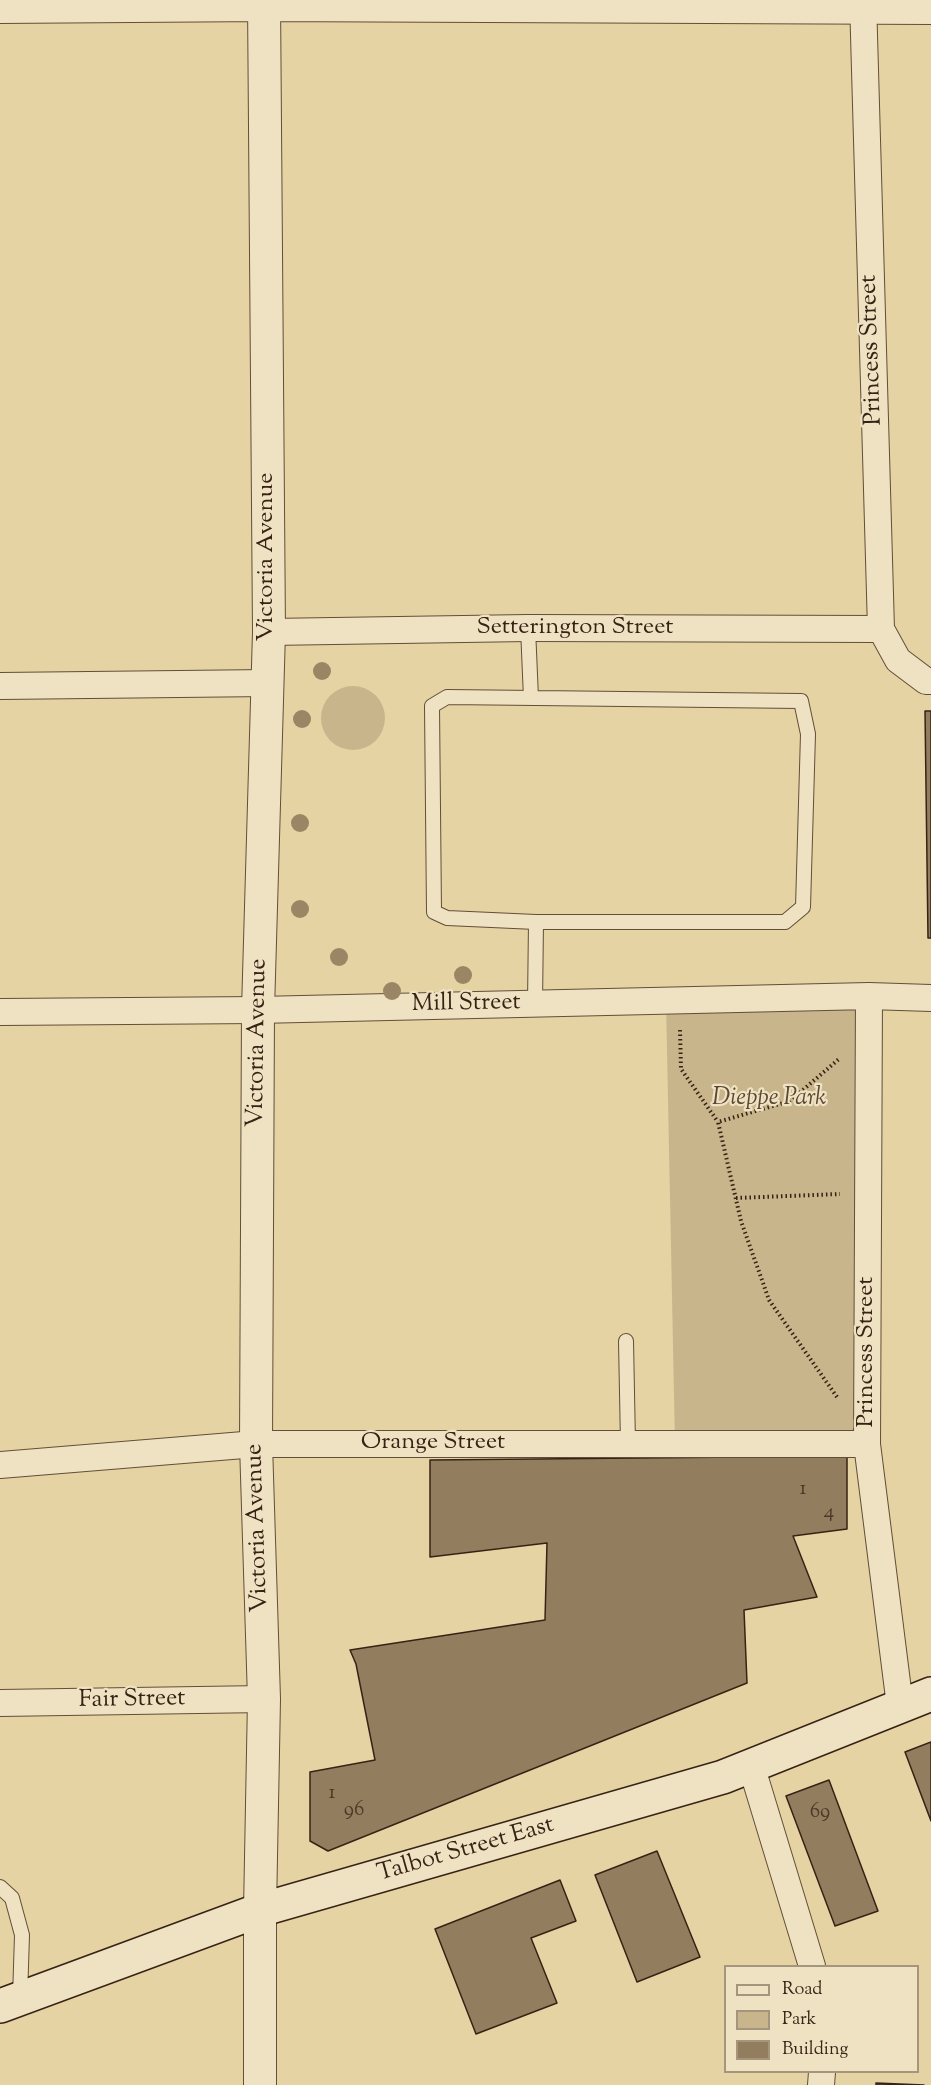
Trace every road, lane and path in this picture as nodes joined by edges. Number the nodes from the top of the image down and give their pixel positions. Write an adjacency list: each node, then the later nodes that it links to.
1 (264, 3): 2 (street); 3 (street); 7 (street, Victoria Avenue)
2 (863, 4): 4 (street); 6 (street, Princess Street)
3 (0, 7)
4 (931, 8)
5 (528, 628): 6 (street, Setterington Street); 7 (street, Setterington Street); 11 (lane)
6 (881, 629): 8 (street, Princess Street)
7 (269, 632): 9 (street, Victoria Avenue)
8 (929, 681)
9 (267, 683): 10 (street); 17 (street, Victoria Avenue)
10 (0, 686)
11 (531, 698): 12 (lane); 12 (lane)
12 (536, 922): 16 (lane)
13 (869, 996): 14 (street, Mill Street); 15 (street, Mill Street); 19 (street, Princess Street)
14 (931, 998)
15 (680, 1000): 16 (street, Mill Street); 20 (path)
16 (536, 1004): 17 (street, Mill Street)
17 (258, 1010): 18 (street, Mill Street); 24 (street, Victoria Avenue)
18 (0, 1012)
19 (869, 1034): 20 (path); 21 (street, Princess Street)
20 (718, 1122): 22 (path)
21 (868, 1193): 22 (path); 26 (street, Princess Street)
22 (736, 1198): 26 (path)
23 (626, 1341): 25 (lane)
24 (256, 1444): 25 (street, Orange Street); 27 (street, Orange Street); 29 (street, Victoria Avenue)
25 (628, 1444): 26 (street, Orange Street)
26 (867, 1444): 31 (street, Princess Street)
27 (0, 1465)
28 (931, 1694): 31 (main road, Talbot Street East)
29 (264, 1699): 30 (street, Fair Street); 34 (street, Victoria Avenue)
30 (0, 1703)
31 (900, 1706): 32 (main road, Talbot Street East)
32 (751, 1765): 34 (main road, Talbot Street East); 35 (street)
33 (0, 1887): 36 (lane)
34 (260, 1911): 36 (main road, Talbot Street East); 37 (street, Victoria Avenue)
35 (812, 1965)
36 (10, 2002)
37 (260, 2085)

